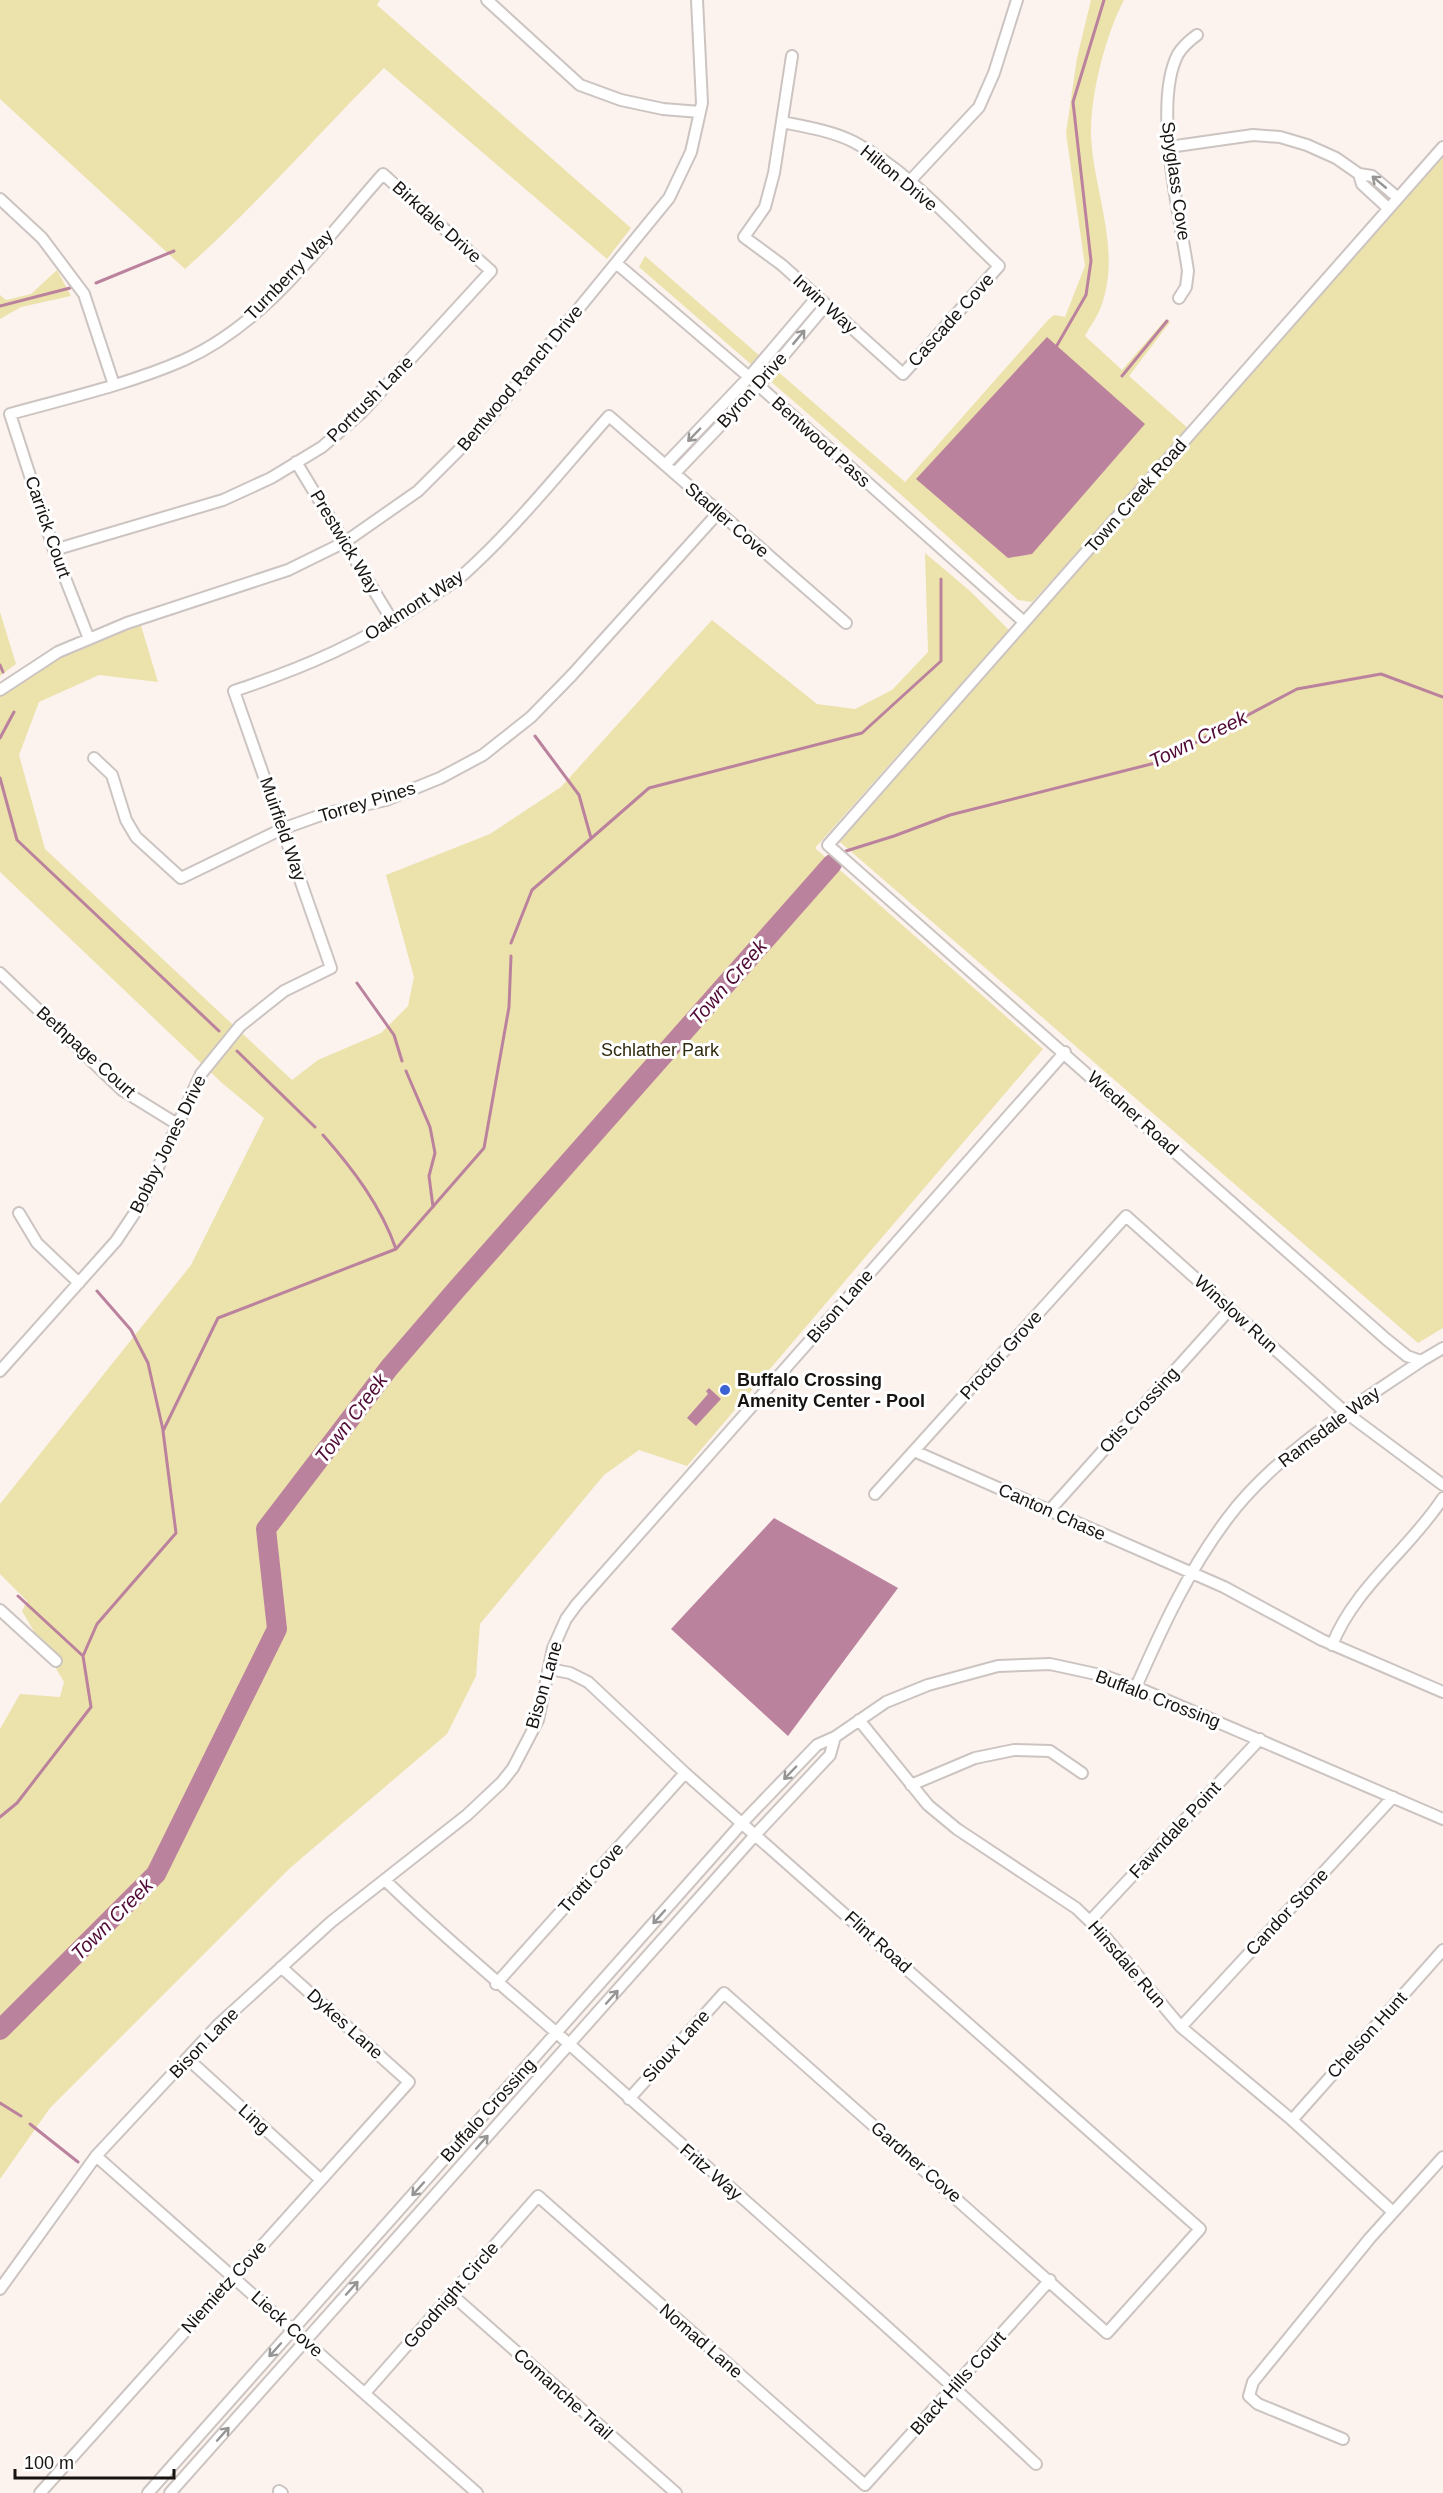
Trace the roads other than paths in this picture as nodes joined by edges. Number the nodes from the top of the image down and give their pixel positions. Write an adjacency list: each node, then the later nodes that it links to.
1 (487, 0): 6 (street)
2 (697, 0): 6 (street, Bentwood Ranch Drive)
3 (1017, 0): 12 (street)
4 (1197, 34): 8 (street, Spyglass Cove)
5 (792, 56): 7 (street)
6 (700, 112): 16 (street, Bentwood Ranch Drive)
7 (782, 122): 12 (street, Hilton Drive); 19 (street, Irwin Way)
8 (1169, 147): 11 (street); 20 (street, Spyglass Cove)
9 (1443, 147): 13 (street, Town Creek Road)
10 (382, 174): 18 (street, Birkdale Drive); 24 (street, Turnberry Way)
11 (1359, 174): 13 (street, one-way to 11); 15 (street)
12 (909, 182): 17 (street, Hilton Drive)
13 (1397, 197): 15 (street, Town Creek Road)
14 (0, 198): 24 (street)
15 (1388, 208): 35 (street, Town Creek Road)
16 (616, 263): 23 (street, Bentwood Pass); 32 (street, Bentwood Ranch Drive)
17 (999, 266): 22 (street, Cascade Cove)
18 (491, 271): 28 (street, Portrush Lane)
19 (817, 297): 21 (street, Irwin Way); 23 (street, Byron Drive)
20 (1179, 298)
21 (826, 305): 22 (street, Irwin Way); 25 (street, Byron Drive, one-way to 21)
22 (903, 374)
23 (749, 377): 25 (street, Bentwood Pass); 29 (street, Byron Drive, one-way to 29)
24 (114, 386): 26 (street, Turnberry Way)
25 (758, 386): 30 (street, Byron Drive); 35 (street, Bentwood Pass)
26 (10, 414): 33 (street, Carrick Court)
27 (609, 416): 29 (street, Stadler Cove); 34 (street, Oakmont Way)
28 (296, 462): 32 (street, Prestwick Way); 33 (street, Portrush Lane)
29 (665, 465): 30 (street, Stadler Cove)
30 (675, 473): 31 (street, Stadler Cove)
31 (718, 513): 36 (street, Stadler Cove); 41 (street, Torrey Pines)
32 (345, 542): 34 (street, Prestwick Way); 37 (street, Bentwood Ranch Drive)
33 (54, 550): 37 (street, Carrick Court)
34 (393, 622): 39 (street, Oakmont Way)
35 (1024, 622): 42 (street, Town Creek Road)
36 (846, 623)
37 (89, 639): 38 (street, Bentwood Ranch Drive)
38 (0, 690)
39 (234, 691): 41 (street, Muirfield Way)
40 (94, 758): 41 (street, Torrey Pines)
41 (282, 829): 43 (street, Muirfield Way)
42 (828, 845): 45 (street, Wiedner Road)
43 (331, 968): 46 (street, Bobby Jones Drive)
44 (0, 973): 46 (street, Bethpage Court)
45 (1065, 1052): 52 (street, Wiedner Road); 64 (street, Bison Lane)
46 (177, 1124): 49 (street, Bobby Jones Drive)
47 (19, 1213): 49 (street)
48 (1126, 1216): 50 (street, Winslow Run); 55 (street, Proctor Grove)
49 (79, 1283): 53 (street, Bobby Jones Drive)
50 (1230, 1309): 54 (street, Winslow Run); 59 (street, Otis Crossing)
51 (1443, 1348): 52 (street)
52 (1421, 1361): 54 (street, Ramsdale Way)
53 (0, 1371)
54 (1345, 1412): 56 (street, Winslow Run); 60 (street, Ramsdale Way)
55 (914, 1451): 57 (street, Proctor Grove); 59 (street, Canton Chase)
56 (1443, 1485)
57 (875, 1494)
58 (1443, 1498): 62 (street)
59 (1049, 1511): 60 (street, Canton Chase)
60 (1190, 1572): 62 (street, Canton Chase); 65 (street, Ramsdale Way)
61 (0, 1611): 63 (street)
62 (1332, 1645): 66 (street, Canton Chase)
63 (56, 1661)
64 (550, 1669): 70 (street, Flint Road); 77 (street, Bison Lane)
65 (1136, 1687): 67 (street, Buffalo Crossing); 69 (street, Buffalo Crossing)
66 (1443, 1692)
67 (859, 1720): 68 (street, Buffalo Crossing); 72 (street, Hinsdale Run)
68 (835, 1737): 75 (street, Buffalo Crossing, one-way to 75); 76 (street, Buffalo Crossing)
69 (1260, 1739): 73 (street, Buffalo Crossing); 78 (street, Fawndale Point)
70 (685, 1773): 75 (street, Flint Road); 81 (street, Trotti Cove)
71 (1082, 1773): 72 (street)
72 (911, 1785): 78 (street, Hinsdale Run)
73 (1393, 1797): 74 (street, Buffalo Crossing); 83 (street, Candor Stone)
74 (1443, 1819)
75 (743, 1822): 76 (street, Flint Road); 84 (street, Buffalo Crossing, one-way to 84)
76 (756, 1834): 85 (street, Buffalo Crossing, one-way to 76); 100 (street, Flint Road)
77 (386, 1880): 80 (street, Bison Lane); 81 (street, Fritz Way)
78 (1090, 1921): 83 (street, Hinsdale Run)
79 (1443, 1950): 89 (street, Chelson Hunt)
80 (281, 1967): 86 (street, Bison Lane); 87 (street, Dykes Lane)
81 (496, 1984): 84 (street, Fritz Way)
82 (724, 1994): 88 (street, Sioux Lane); 96 (street, Gardner Cove)
83 (1181, 2026): 89 (street, Hinsdale Run)
84 (556, 2033): 85 (street, Fritz Way); 99 (street, Buffalo Crossing, one-way to 99)
85 (569, 2044): 88 (street, Fritz Way); 101 (street, Buffalo Crossing, one-way to 85)
86 (188, 2059): 90 (street, Bison Lane); 92 (street, Ling)
87 (409, 2082): 92 (street, Niemietz Cove)
88 (629, 2099): 102 (street, Fritz Way)
89 (1292, 2120): 94 (street, Hinsdale Run)
90 (96, 2156): 95 (street, Lieck Cove); 97 (street, Bison Lane)
91 (1443, 2157): 94 (street)
92 (321, 2180): 95 (street, Niemietz Cove)
93 (538, 2196): 98 (street, Goodnight Circle); 106 (street, Nomad Lane)
94 (1394, 2212): 104 (street)
95 (234, 2276): 99 (street, Lieck Cove); 107 (street, Niemietz Cove)
96 (1050, 2280): 100 (street, Gardner Cove); 102 (street, Black Hills Court)
97 (0, 2289)
98 (451, 2294): 103 (street, Goodnight Circle); 111 (street, Comanche Trail)
99 (294, 2329): 101 (street, Lieck Cove); 108 (street, Buffalo Crossing, one-way to 108)
100 (1107, 2333)
101 (306, 2340): 103 (street, Lieck Cove); 109 (street, Buffalo Crossing, one-way to 101)
102 (954, 2387): 105 (street, Fritz Way); 106 (street, Black Hills Court)
103 (365, 2393): 110 (street, Lieck Cove)
104 (1343, 2439)
105 (1036, 2464)
106 (865, 2485)
107 (40, 2493)
108 (148, 2493)
109 (170, 2493)
110 (477, 2493)
111 (676, 2493)

